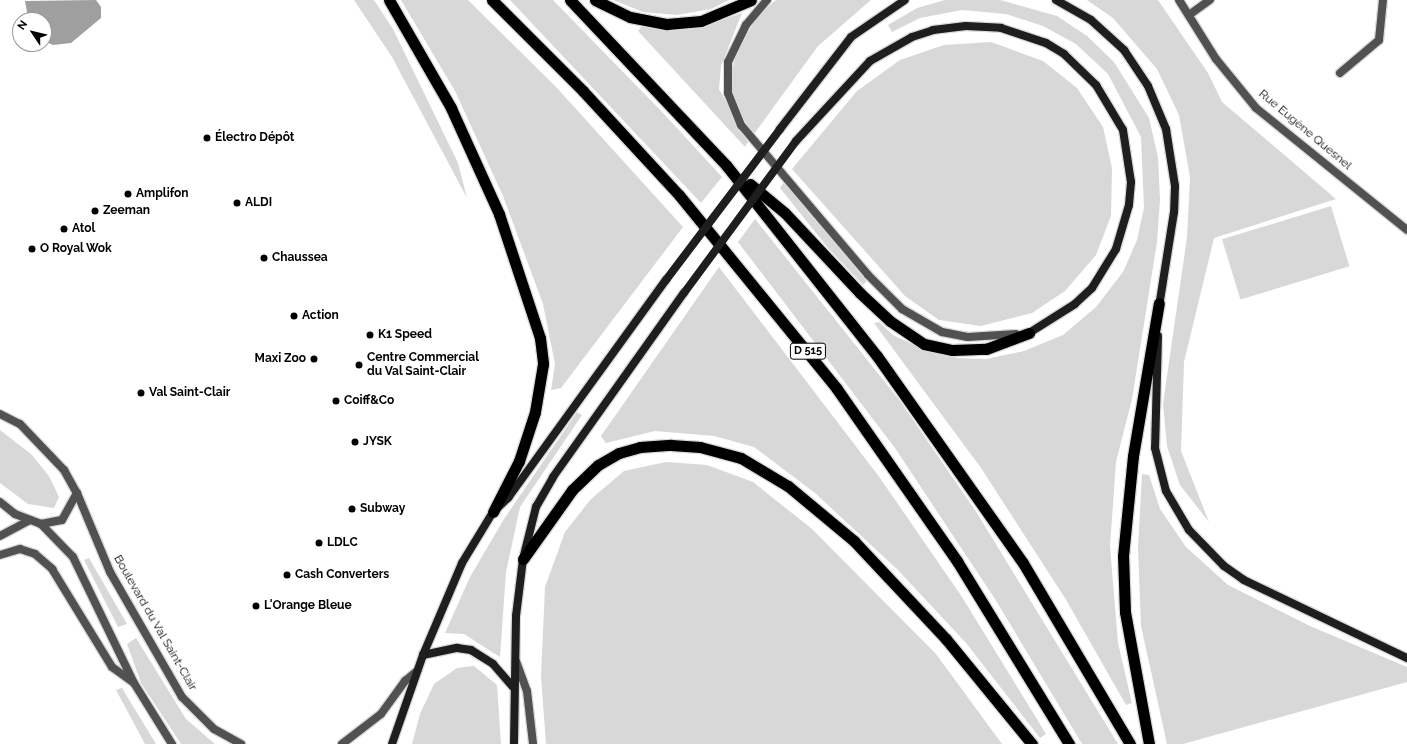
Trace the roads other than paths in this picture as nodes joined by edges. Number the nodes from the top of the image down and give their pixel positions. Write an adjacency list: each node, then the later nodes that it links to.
1 (389, 0): 21 (highway)
2 (492, 0): 40 (highway, D 515)
3 (570, 0): 14 (highway)
4 (595, 0): 5 (highway)
5 (751, 0)
6 (767, 0): 17 (street)
7 (905, 0): 21 (main road, bridge)
8 (1056, 0): 16 (main road)
9 (1179, 0): 12 (street, Rue Eugène Quesnel)
10 (1210, 0): 12 (street)
11 (1383, 0): 13 (street)
12 (1189, 15): 15 (street, Rue Eugène Quesnel)
13 (1340, 73)
14 (726, 165): 17 (highway); 41 (highway)
15 (1407, 230)
16 (1159, 303): 29 (main road); 42 (highway)
17 (1029, 333): 26 (main road, bridge)
18 (0, 414): 19 (street, Boulevard du Val Saint-Clair)
19 (77, 492): 23 (street); 34 (street, Boulevard du Val Saint-Clair)
20 (0, 502): 22 (street)
21 (493, 512): 27 (main road)
22 (30, 520): 23 (street); 24 (street)
23 (41, 524): 31 (street)
24 (0, 536)
25 (0, 555): 31 (street)
26 (523, 559): 28 (main road); 39 (highway)
27 (423, 655): 30 (main road); 32 (main road)
28 (514, 656): 32 (main road); 38 (street)
29 (1407, 658)
30 (417, 671): 35 (street); 36 (main road)
31 (134, 683): 33 (street)
32 (513, 687): 37 (main road)
33 (172, 744)
34 (241, 744)
35 (342, 744)
36 (392, 744)
37 (514, 744)
38 (533, 744)
39 (1032, 744)
40 (1069, 744)
41 (1130, 744)
42 (1149, 744)

